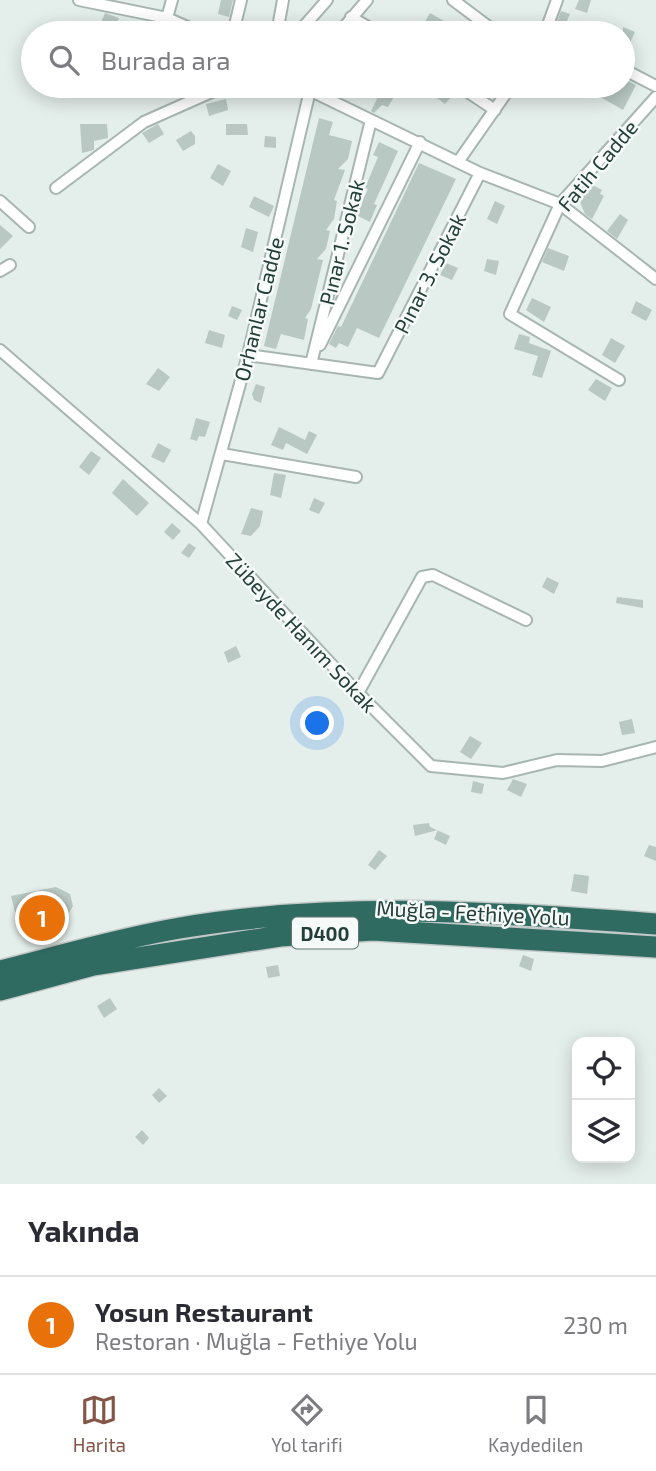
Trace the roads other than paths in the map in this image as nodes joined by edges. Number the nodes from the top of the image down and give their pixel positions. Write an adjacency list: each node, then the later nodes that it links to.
1 (79, 0): 9 (street)
2 (172, 0): 11 (street)
3 (241, 0): 13 (street)
4 (283, 0): 14 (street)
5 (327, 0): 15 (street)
6 (367, 0): 10 (street)
7 (453, 0): 18 (street)
8 (557, 0): 19 (street)
9 (112, 3): 11 (street)
10 (351, 17): 16 (street); 17 (street)
11 (167, 18): 12 (street)
12 (174, 21)
13 (236, 21)
14 (279, 21)
15 (309, 21)
16 (348, 21)
17 (358, 21)
18 (481, 21)
19 (552, 21)
20 (635, 75): 21 (street)
21 (656, 86)
22 (656, 97): 35 (street, Fatih Cadde)
23 (198, 98): 33 (street)
24 (309, 98): 39 (street, Orhanlar Cadde)
25 (328, 98): 29 (street)
26 (476, 98): 28 (street)
27 (503, 98): 28 (street)
28 (495, 110): 31 (street)
29 (370, 120): 30 (street); 40 (street, Pınar 1. Sokak)
30 (420, 142): 31 (street); 40 (street)
31 (458, 162): 32 (street)
32 (480, 173): 35 (street); 40 (street, Pınar 3. Sokak)
33 (56, 188)
34 (0, 201): 36 (street)
35 (560, 204): 37 (street); 41 (street, Fatih Cadde)
36 (29, 227)
37 (656, 279)
38 (0, 350): 44 (street, Zübeyde Hanım Sokak)
39 (248, 355): 40 (street); 42 (street, Orhanlar Cadde)
40 (311, 363)
41 (620, 380)
42 (222, 454): 43 (street); 44 (street, Orhanlar Cadde)
43 (356, 477)
44 (201, 524): 46 (street, Zübeyde Hanım Sokak)
45 (526, 620): 46 (street)
46 (358, 693): 47 (street, Zübeyde Hanım Sokak)
47 (656, 747)
48 (656, 924): 50 (highway, Muğla - Fethiye Yolu / D400)
49 (656, 947): 51 (highway, Muğla - Fethiye Yolu / D400)
50 (0, 971)
51 (0, 990)

